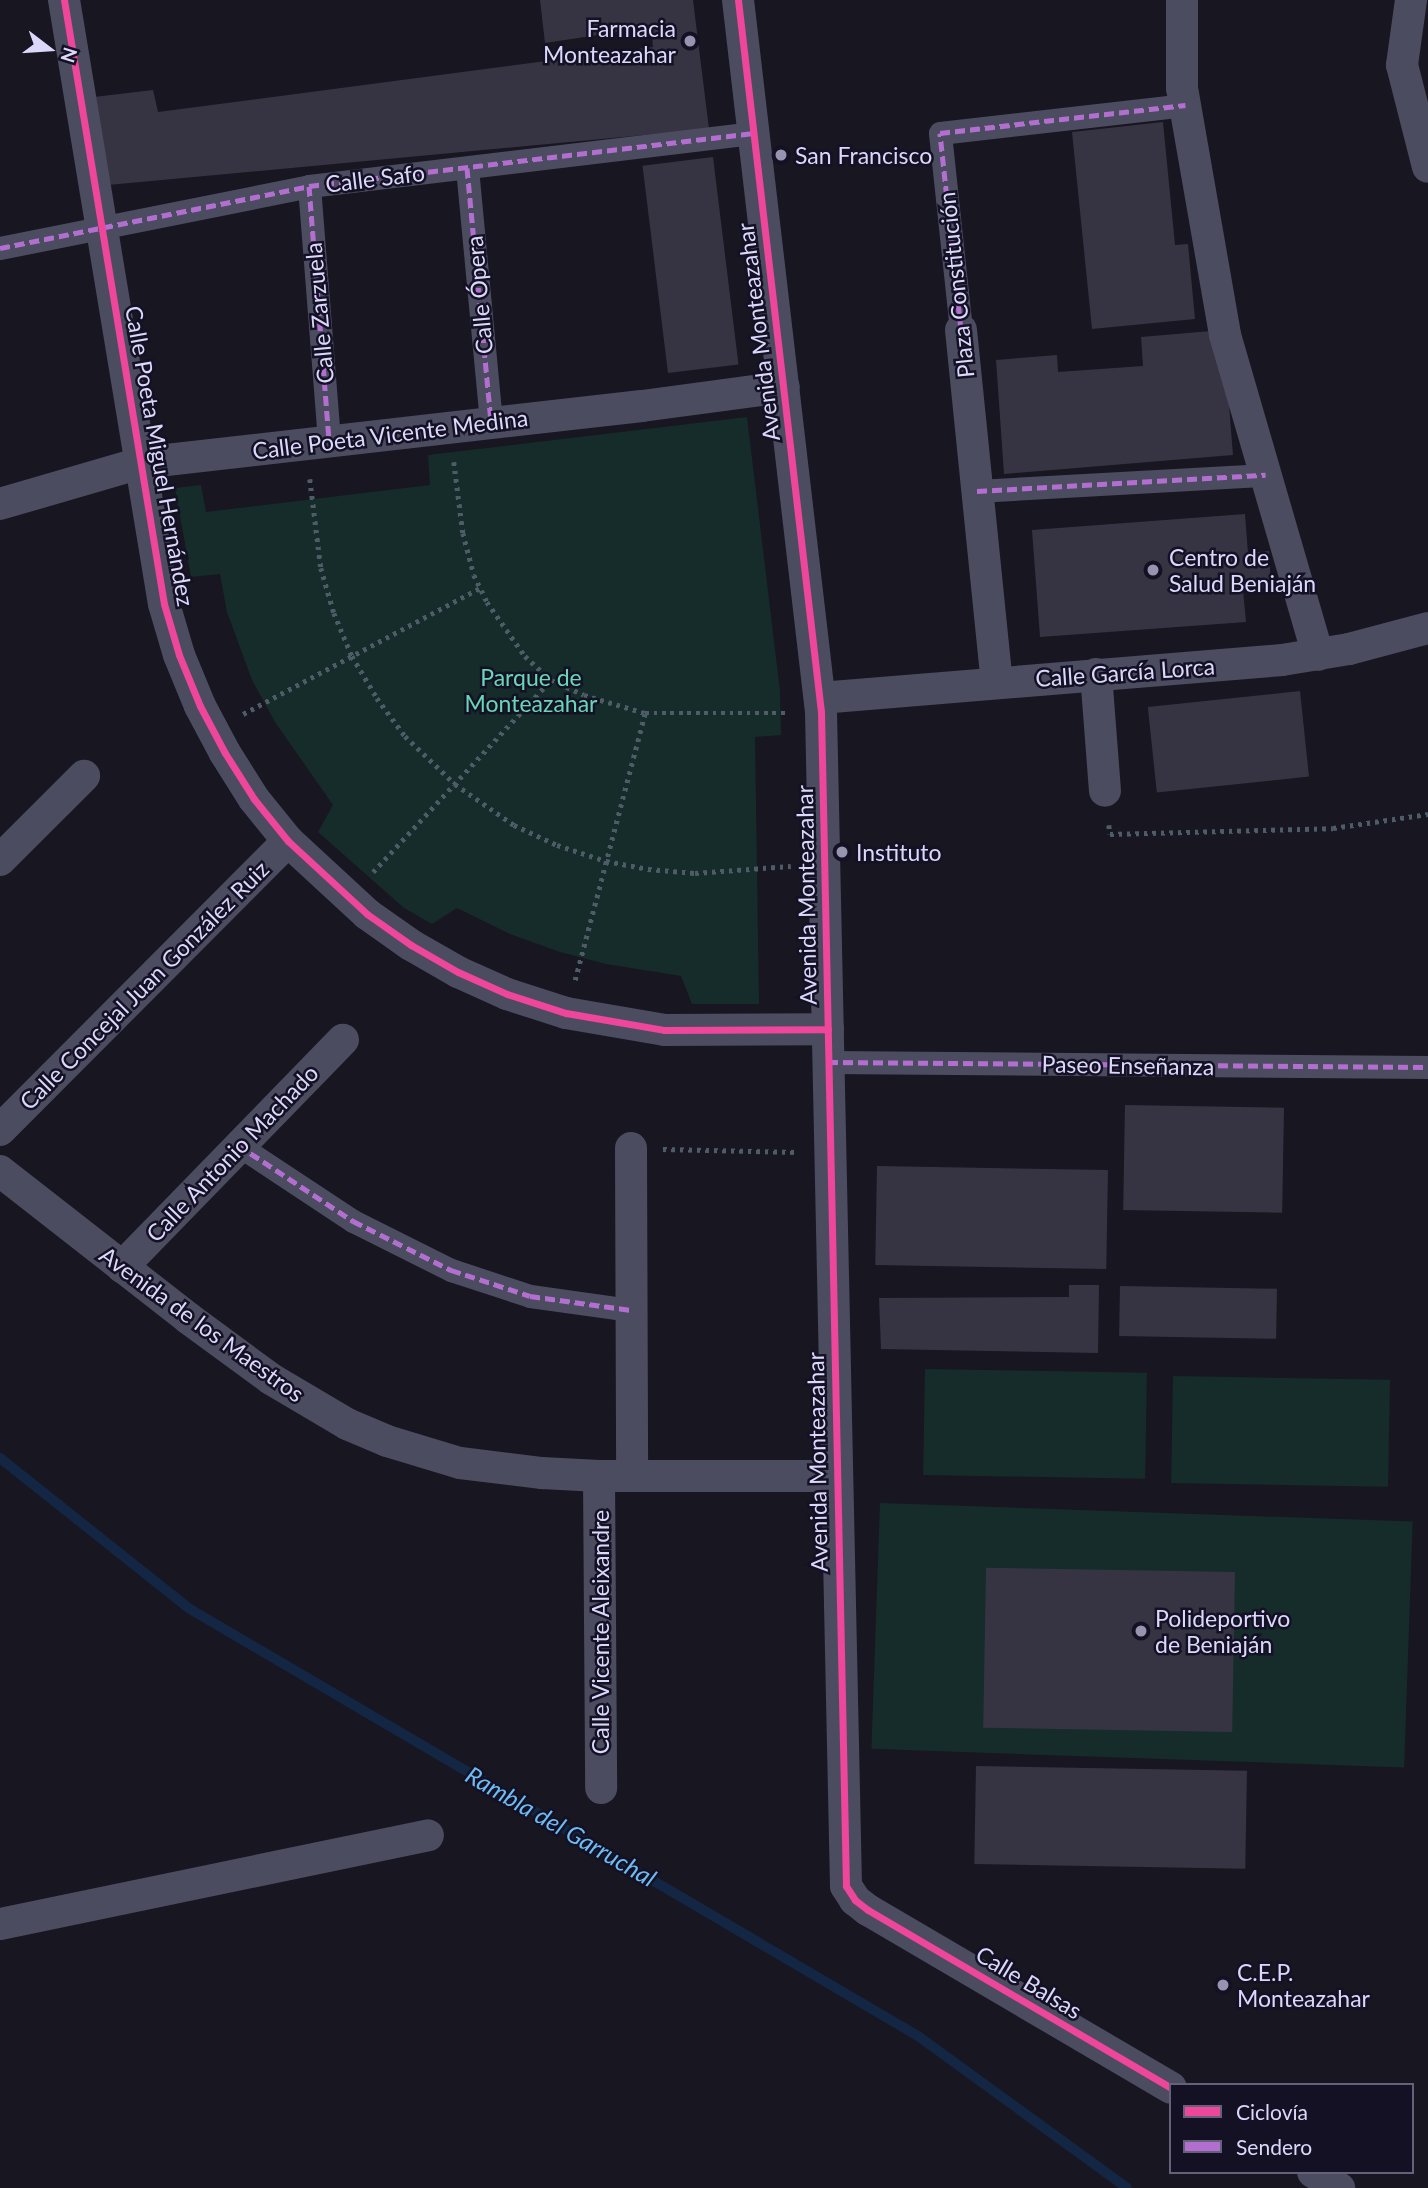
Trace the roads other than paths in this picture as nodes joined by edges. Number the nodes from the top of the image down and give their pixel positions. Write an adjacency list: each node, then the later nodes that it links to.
1 (64, 0): 10 (street, Calle Poeta Miguel Hernández)
2 (738, 0): 6 (street, Avenida Monteazahar)
3 (1182, 0): 5 (street)
4 (1411, 0): 7 (street)
5 (1185, 105): 12 (street, Plaza Constitución); 17 (street)
6 (754, 133): 8 (street, Calle Safo); 13 (street, Avenida Monteazahar)
7 (1428, 167)
8 (467, 168): 9 (street, Calle Safo); 14 (street, Calle Ópera)
9 (309, 186): 10 (street, Calle Safo); 15 (street, Calle Zarzuela)
10 (102, 225): 11 (street, Calle Safo); 16 (street, Calle Poeta Miguel Hernández)
11 (0, 248)
12 (961, 330): 18 (street, Plaza Constitución)
13 (784, 387): 14 (street, Calle Poeta Vicente Medina); 24 (street, Avenida Monteazahar)
14 (491, 421): 15 (street, Calle Poeta Vicente Medina)
15 (318, 442): 16 (street, Calle Poeta Vicente Medina)
16 (140, 463): 19 (street, Calle Poeta Vicente Medina); 27 (street, Calle Poeta Miguel Hernández)
17 (1265, 475): 18 (street); 21 (street)
18 (978, 491): 23 (street, Plaza Constitución)
19 (0, 504)
20 (1428, 628): 21 (street, Calle García Lorca)
21 (1318, 655): 22 (street, Calle García Lorca)
22 (1096, 674): 23 (street, Calle García Lorca); 26 (street)
23 (997, 681): 24 (street, Calle García Lorca)
24 (820, 705): 29 (street, Avenida Monteazahar)
25 (84, 776): 28 (street)
26 (1105, 791)
27 (288, 841): 29 (street, Calle Poeta Miguel Hernández); 33 (street, Calle Concejal Juan González Ruiz)
28 (0, 860)
29 (828, 1029): 31 (street, Avenida Monteazahar)
30 (343, 1040): 34 (street, Calle Antonio Machado)
31 (828, 1062): 32 (street, Paseo Enseñanza); 41 (street, Avenida Monteazahar)
32 (1428, 1067)
33 (0, 1130)
34 (238, 1145): 37 (street, Calle Antonio Machado); 38 (street)
35 (631, 1148): 38 (street)
36 (0, 1171): 37 (street, Avenida de los Maestros)
37 (122, 1267): 39 (street, Avenida de los Maestros)
38 (631, 1310): 40 (street)
39 (599, 1476): 40 (street, Avenida de los Maestros); 42 (street, Calle Vicente Aleixandre)
40 (632, 1476): 41 (street, Avenida de los Maestros)
41 (837, 1476): 44 (street, Avenida Monteazahar)
42 (601, 1788)
43 (428, 1835): 45 (street)
44 (868, 1910): 46 (street, Calle Balsas)
45 (0, 1924)
46 (1169, 2087)
47 (1316, 2174): 48 (street)
48 (1339, 2188)

